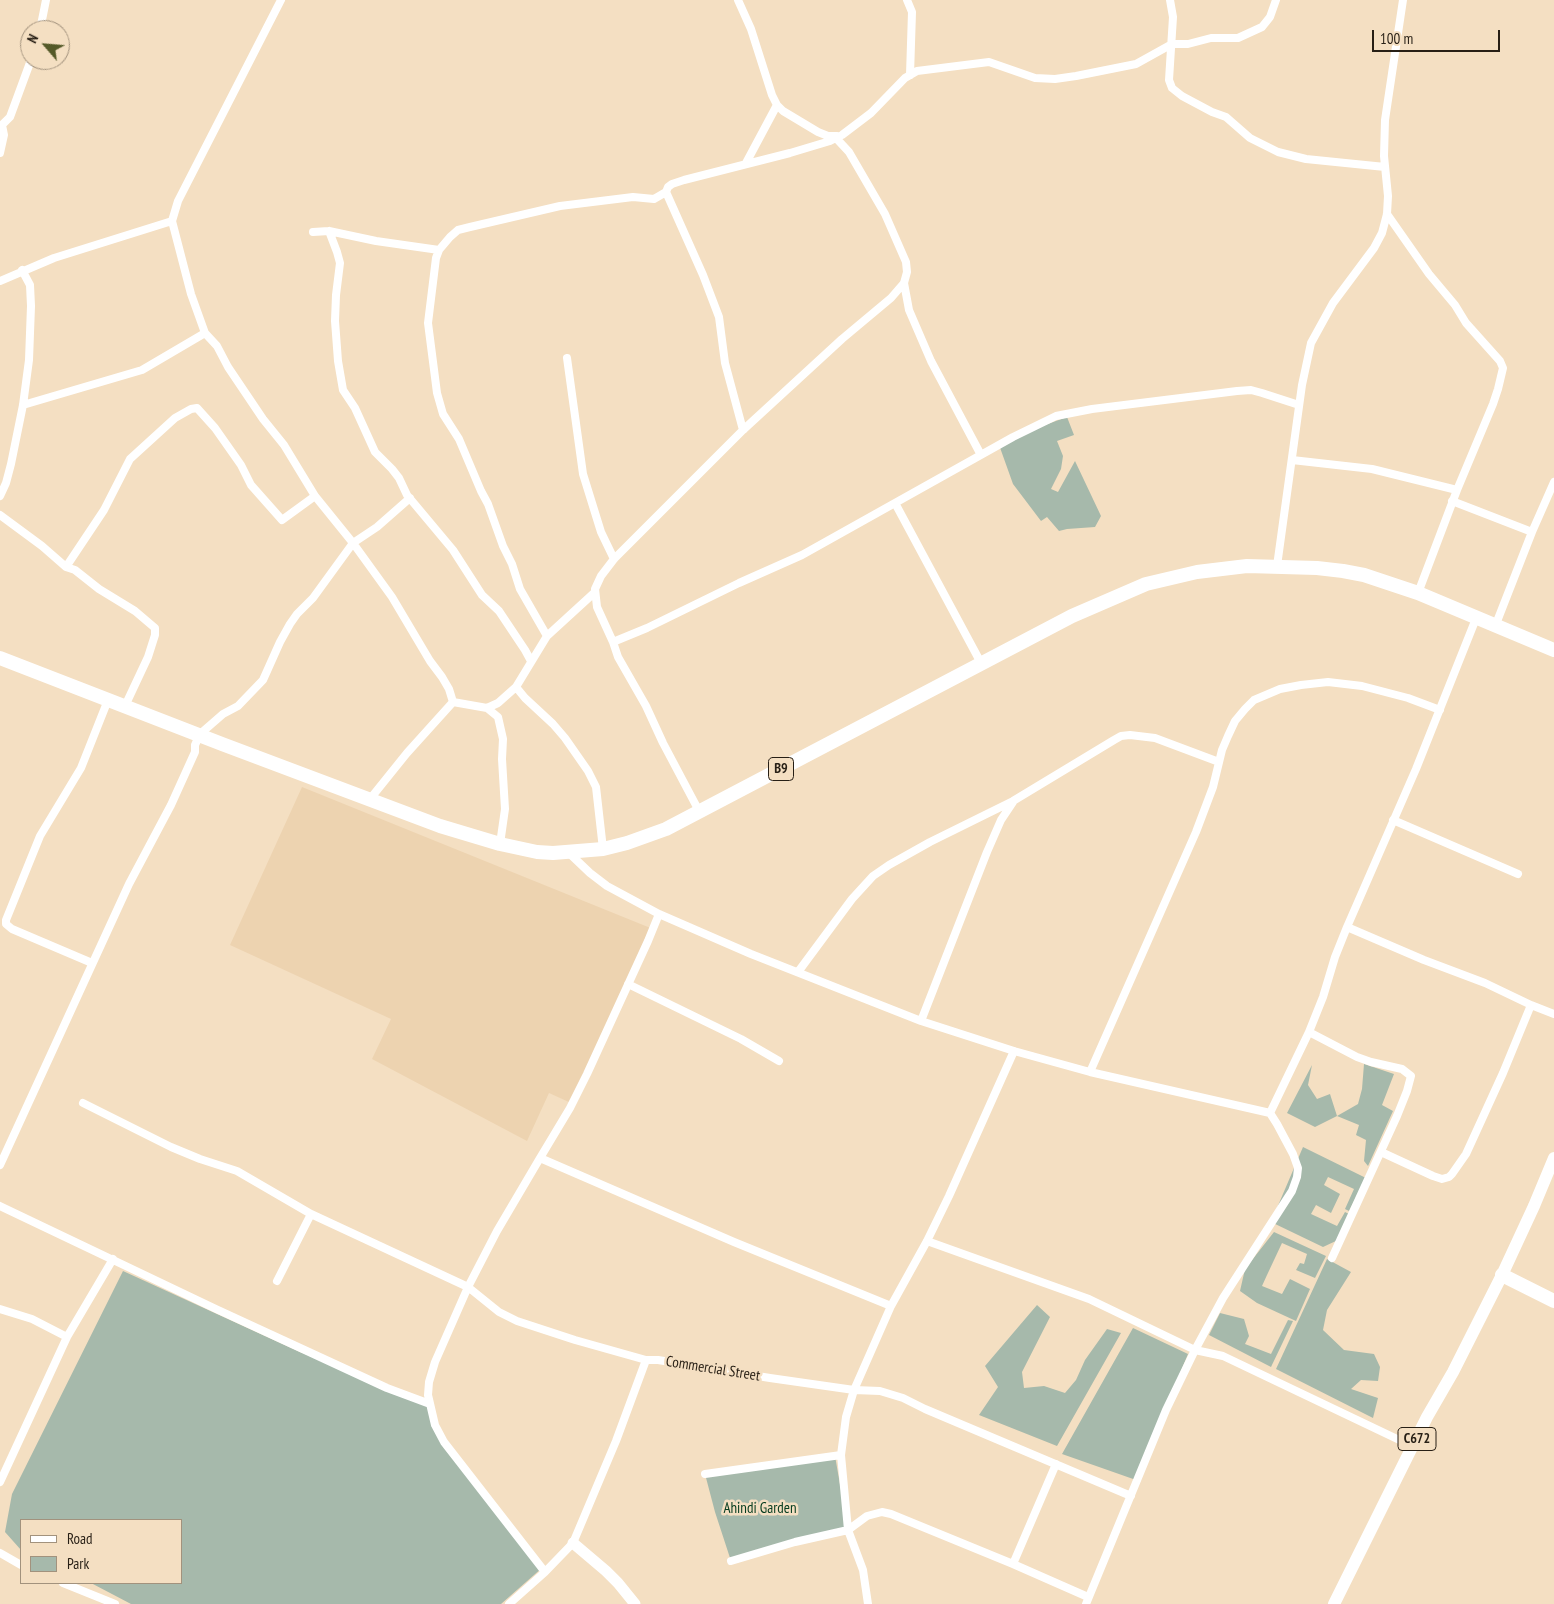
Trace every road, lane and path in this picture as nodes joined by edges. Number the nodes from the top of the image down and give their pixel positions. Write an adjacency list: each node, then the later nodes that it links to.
1 (46, 0): 8 (street)
2 (281, 0): 19 (street)
3 (738, 0): 12 (street)
4 (907, 0): 11 (street)
5 (1170, 0): 9 (street)
6 (1276, 0): 9 (street)
7 (1403, 0): 16 (street)
8 (42, 20)
9 (1172, 44): 11 (street); 16 (street)
10 (27, 70): 14 (street)
11 (910, 75): 13 (street)
12 (777, 105): 13 (street); 15 (street)
13 (839, 137): 15 (street); 25 (street)
14 (0, 153)
15 (746, 163): 17 (street)
16 (1385, 167): 18 (street)
17 (666, 192): 22 (street); 30 (street)
18 (1387, 214): 29 (street); 34 (street)
19 (172, 221): 23 (street); 26 (street)
20 (329, 231): 21 (street); 22 (street); 37 (street)
21 (312, 232)
22 (438, 250): 50 (street)
23 (22, 270): 24 (street); 28 (street)
24 (0, 281)
25 (904, 283): 30 (street); 31 (street)
26 (206, 333): 28 (street); 36 (street)
27 (567, 358): 43 (street)
28 (23, 405): 35 (street)
29 (1299, 405): 31 (street); 32 (street)
30 (743, 430): 43 (street)
31 (980, 456): 39 (street)
32 (1292, 460): 34 (street); 44 (street)
33 (1554, 482): 41 (street)
34 (1457, 490): 38 (street)
35 (0, 496)
36 (315, 496): 42 (street); 45 (street)
37 (410, 498): 42 (street); 54 (street)
38 (1452, 502): 41 (street); 47 (street)
39 (896, 503): 51 (street); 55 (street)
40 (0, 515): 45 (street)
41 (1532, 532): 49 (street)
42 (353, 543): 58 (street); 62 (street)
43 (614, 559): 46 (street)
44 (1277, 566): 47 (highway, B9); 55 (highway, B9)
45 (66, 567): 59 (street)
46 (594, 593): 50 (street); 51 (street)
47 (1418, 593): 48 (highway, B9)
48 (1477, 616): 49 (highway, B9); 61 (street)
49 (1496, 624): 52 (highway, B9)
50 (547, 636): 54 (street)
51 (613, 642): 66 (street)
52 (1554, 650)
53 (0, 658): 57 (highway, B9)
54 (531, 661): 56 (street)
55 (981, 663): 66 (highway, B9)
56 (516, 687): 60 (street); 69 (street)
57 (108, 700): 59 (highway, B9); 73 (street)
58 (453, 702): 60 (street); 64 (street)
59 (125, 706): 62 (highway, B9)
60 (487, 708): 68 (street)
61 (1440, 710): 63 (street); 67 (street)
62 (200, 734): 64 (highway, B9); 75 (street)
63 (1219, 762): 65 (street); 84 (street)
64 (370, 799): 68 (highway, B9)
65 (1013, 801): 76 (street); 80 (street)
66 (699, 811): 69 (highway, B9)
67 (1393, 820): 71 (street); 74 (street)
68 (500, 844): 70 (highway, B9)
69 (602, 849): 70 (highway, B9)
70 (568, 852): 72 (street)
71 (1518, 874)
72 (659, 914): 76 (street); 77 (street)
73 (3, 922): 75 (street)
74 (1347, 928): 78 (street); 81 (street)
75 (92, 963): 90 (street)
76 (798, 972): 80 (street)
77 (628, 984): 83 (street); 88 (street)
78 (1531, 1005): 79 (street); 87 (street)
79 (1554, 1014)
80 (921, 1021): 82 (street)
81 (1309, 1032): 86 (street); 87 (street)
82 (1014, 1051): 84 (street); 93 (street)
83 (779, 1061)
84 (1090, 1072): 86 (street)
85 (83, 1103): 92 (street)
86 (1270, 1113): 103 (street)
87 (1381, 1152): 94 (street)
88 (540, 1158): 98 (street); 100 (street)
89 (1554, 1158): 96 (main road, C672)
90 (0, 1165)
91 (0, 1206): 95 (street)
92 (312, 1214): 97 (street); 98 (street)
93 (927, 1241): 100 (street); 103 (street)
94 (1332, 1258)
95 (112, 1259): 102 (street); 106 (street)
96 (1502, 1275): 99 (highway); 107 (main road, C672)
97 (278, 1281)
98 (468, 1287): 104 (street); 106 (street)
99 (1554, 1301)
100 (891, 1306): 105 (street)
101 (0, 1309): 102 (street)
102 (68, 1337): 111 (street)
103 (1195, 1350): 107 (street); 112 (street)
104 (646, 1360): 105 (street, Commercial Street); 114 (street, Commercial Street)
105 (854, 1390): 108 (street); 109 (street, Commercial Street)
106 (430, 1404): 119 (street)
107 (1414, 1447): 126 (main road, C672)
108 (840, 1455): 110 (street); 113 (street)
109 (1056, 1464): 112 (street, Commercial Street); 118 (street)
110 (706, 1474)
111 (0, 1482)
112 (1131, 1496): 121 (street)
113 (848, 1530): 116 (street); 118 (street); 125 (street)
114 (573, 1543): 119 (street); 124 (main road)
115 (0, 1553): 117 (street)
116 (731, 1562)
117 (20, 1564)
118 (1013, 1564): 121 (street)
119 (545, 1572): 123 (street)
120 (65, 1584): 122 (street)
121 (1087, 1601)
122 (115, 1604)
123 (509, 1604)
124 (634, 1604)
125 (868, 1604)
126 (1334, 1604)

